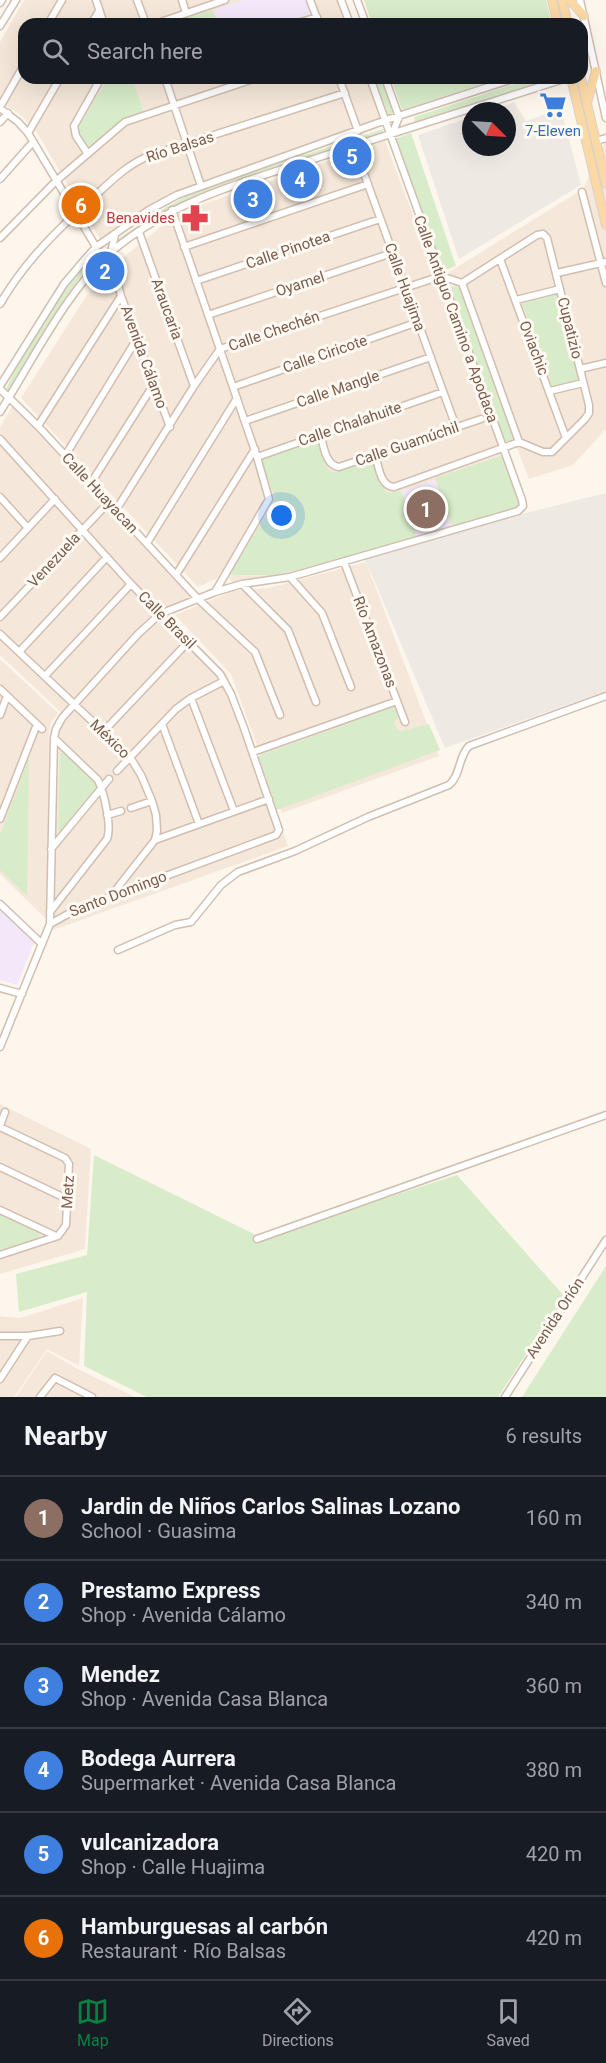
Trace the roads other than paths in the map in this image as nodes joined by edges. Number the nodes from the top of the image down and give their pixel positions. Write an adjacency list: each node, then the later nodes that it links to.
1 (16, 0): 27 (street)
2 (62, 0): 17 (street)
3 (96, 0): 14 (street)
4 (137, 0): 20 (street)
5 (182, 0): 15 (street)
6 (225, 0): 15 (street)
7 (310, 0): 22 (street)
8 (341, 0): 23 (street)
9 (357, 0): 24 (street)
10 (552, 0): 25 (main road)
11 (562, 0): 26 (main road)
12 (570, 0): 16 (main road)
13 (580, 0): 16 (street)
14 (99, 11): 18 (street); 19 (street)
15 (186, 13): 21 (street)
16 (584, 16)
17 (52, 18)
18 (95, 18)
19 (102, 18)
20 (144, 18)
21 (172, 18)
22 (317, 18)
23 (348, 18)
24 (364, 18)
25 (556, 18)
26 (566, 18)
27 (0, 26)
28 (588, 34): 29 (street)
29 (596, 71): 44 (main road); 47 (street)
30 (18, 76): 45 (street)
31 (57, 84): 53 (street)
32 (98, 84): 61 (street)
33 (167, 84): 43 (street)
34 (238, 84): 43 (street)
35 (341, 84): 42 (street)
36 (372, 84): 49 (street, Calle Antiguo Camino a Apodaca)
37 (387, 84): 48 (street)
38 (499, 84): 48 (street)
39 (548, 84): 51 (street)
40 (573, 84): 73 (main road)
41 (582, 84): 44 (main road)
42 (345, 93): 52 (street); 58 (street, Río Balsas)
43 (174, 105): 58 (street); 61 (street)
44 (587, 105): 56 (main road)
45 (0, 107): 46 (street)
46 (8, 113): 50 (street); 53 (street)
47 (606, 118)
48 (398, 119): 49 (street); 51 (street); 54 (street)
49 (386, 120): 52 (street); 54 (street, Calle Antiguo Camino a Apodaca)
50 (0, 122)
51 (415, 125): 54 (street)
52 (358, 131): 66 (street)
53 (28, 133): 57 (street)
54 (391, 134): 59 (street); 85 (street, Calle Antiguo Camino a Apodaca)
55 (606, 138): 56 (street)
56 (596, 141): 60 (main road)
57 (33, 142): 62 (street); 63 (street)
58 (187, 145): 66 (street); 71 (street, Río Balsas)
59 (354, 146): 64 (street, Calle Huajima); 69 (street)
60 (602, 149): 65 (main road)
61 (88, 154): 63 (street)
62 (0, 179)
63 (56, 182): 71 (street); 76 (street)
64 (368, 184): 72 (street, Calle Huajima); 78 (street)
65 (606, 184)
66 (201, 186): 68 (street)
67 (582, 192): 82 (street)
68 (177, 195): 69 (street); 75 (street)
69 (182, 205): 70 (street)
70 (172, 210): 74 (street); 78 (street)
71 (76, 213): 77 (street); 93 (street, Río Balsas)
72 (380, 219): 80 (street, Calle Huajima); 86 (street, Calle Pinotea)
73 (606, 225)
74 (139, 232): 79 (street); 103 (street, Araucaria)
75 (115, 234): 77 (street); 79 (street)
76 (0, 238)
77 (96, 247): 79 (street); 83 (street); 104 (street)
78 (184, 247): 86 (street)
79 (111, 252): 83 (street); 91 (street, Avenida Cálamo)
80 (392, 253): 89 (street, Calle Huajima); 94 (street, Oyamel)
81 (500, 259): 84 (street, Cupatizio); 87 (street, Cupatizio); 92 (street, Oviachic)
82 (604, 262): 84 (street); 88 (street)
83 (93, 270): 108 (street)
84 (556, 273): 90 (street, Cupatizio)
85 (441, 276): 87 (street); 89 (street, Calle Chechén); 120 (street, Calle Antiguo Camino a Apodaca)
86 (196, 281): 94 (street)
87 (462, 283): 119 (street)
88 (606, 283)
89 (404, 288): 95 (street, Calle Huajima); 97 (street, Calle Chechén)
90 (560, 289): 92 (street); 100 (street, Cupatizio)
91 (121, 296): 96 (street, Avenida Cálamo); 113 (street)
92 (516, 300): 106 (street, Oviachic)
93 (0, 304)
94 (208, 315): 97 (street)
95 (418, 322): 98 (street, Calle Huajima); 105 (street, Calle Ciricote)
96 (138, 337): 102 (street, Avenida Cálamo); 123 (street)
97 (220, 350): 103 (street, Calle Chechén); 105 (street)
98 (431, 357): 107 (street, Calle Huajima); 112 (street, Calle Mangle)
99 (606, 363): 100 (street)
100 (580, 369): 101 (street, Cupatizio)
101 (584, 382): 106 (street); 117 (street, Cupatizio)
102 (154, 384): 114 (street, Avenida Cálamo); 125 (street)
103 (194, 386): 114 (street, Calle Chechén)
104 (0, 387): 108 (street, Calle Huayacan)
105 (233, 387): 109 (street)
106 (550, 391): 117 (street, Oviachic)
107 (443, 392): 115 (street, Calle Huajima); 116 (street, Calle Chalahuite)
108 (9, 398): 110 (street); 113 (street, Calle Huayacan)
109 (237, 398): 112 (street); 132 (street)
110 (0, 412)
111 (481, 419): 115 (street, Calle Guamúchil)
112 (245, 421): 121 (street)
113 (38, 426): 123 (street, Calle Huayacan)
114 (170, 427): 129 (street, Calle Chechén)
115 (456, 427): 122 (street, Calle Guamúchil)
116 (320, 434): 122 (street, Calle Guamúchil); 124 (street, Calle Chalahuite)
117 (566, 438): 119 (street, Cupatizio)
118 (0, 440): 127 (street, Calle Brasil)
119 (519, 442): 120 (street)
120 (502, 448): 122 (street); 135 (street, Calle Antiguo Camino a Apodaca)
121 (255, 449): 124 (street); 136 (street)
122 (375, 455)
123 (66, 456): 125 (street, Calle Huayacan)
124 (257, 457): 140 (street)
125 (91, 483): 128 (street, Calle Huayacan)
126 (0, 497): 130 (street)
127 (55, 500): 130 (street); 131 (street, Calle Brasil)
128 (109, 502): 129 (street, Calle Huayacan); 131 (street, Venezuela)
129 (116, 510): 132 (street, Calle Huayacan)
130 (28, 528): 134 (street)
131 (82, 529): 133 (street, Calle Brasil); 143 (street, Venezuela)
132 (147, 543): 136 (street, Calle Huayacan)
133 (107, 557): 138 (street, Calle Brasil); 146 (street)
134 (0, 558)
135 (344, 562): 137 (street); 154 (street, Río Amazonas)
136 (176, 575): 141 (street, Calle Huayacan)
137 (290, 577): 139 (street); 149 (street)
138 (131, 584): 142 (street, Calle Brasil); 147 (street)
139 (242, 584): 140 (street); 155 (street)
140 (215, 592): 141 (street)
141 (198, 599): 142 (street); 157 (street, Calle Huayacan)
142 (160, 614): 145 (street, Calle Brasil); 156 (street)
143 (0, 618)
144 (0, 634): 146 (street, México)
145 (188, 642): 148 (street, Calle Brasil); 163 (street)
146 (19, 652): 147 (street, México)
147 (45, 676): 156 (street, México)
148 (224, 681): 153 (street); 165 (street, Calle Brasil)
149 (351, 687)
150 (0, 689): 151 (street)
151 (7, 696): 158 (street); 160 (street)
152 (606, 696): 186 (street)
153 (191, 698): 161 (street); 174 (street)
154 (397, 701): 159 (street, Río Amazonas); 165 (street)
155 (316, 702)
156 (74, 705): 163 (street, México); 164 (street)
157 (280, 715)
158 (0, 716)
159 (405, 722)
160 (37, 724): 162 (street); 176 (street)
161 (162, 724): 166 (street); 177 (street)
162 (42, 729)
163 (103, 732): 166 (street, México)
164 (54, 738): 169 (street); 180 (street)
165 (253, 752): 170 (street, Calle Brasil)
166 (130, 758): 167 (street); 171 (street, México)
167 (117, 771)
168 (110, 780): 169 (street)
169 (102, 788): 175 (street); 180 (street)
170 (269, 799): 174 (street); 178 (street, Calle Brasil)
171 (152, 801): 172 (street); 179 (street, México)
172 (131, 808)
173 (121, 811): 175 (street)
174 (234, 811): 177 (street)
175 (107, 815): 183 (street)
176 (0, 819)
177 (199, 824): 179 (street)
178 (279, 832): 181 (street, Santo Domingo)
179 (155, 840): 181 (street)
180 (51, 849): 183 (street)
181 (110, 896): 184 (street, Santo Domingo)
182 (0, 904): 185 (street)
183 (50, 912): 184 (street)
184 (50, 924): 185 (street)
185 (42, 944): 188 (street)
186 (118, 950)
187 (0, 987): 188 (street)
188 (22, 994): 189 (street)
189 (0, 1047)
190 (5, 1112): 192 (street)
191 (606, 1115): 197 (street)
192 (0, 1126): 194 (street, Metz)
193 (0, 1167): 194 (street)
194 (67, 1199): 196 (street, Metz)
195 (0, 1210): 196 (street)
196 (56, 1236): 199 (street)
197 (257, 1239)
198 (606, 1240): 206 (street, Avenida Orión)
199 (0, 1254)
200 (60, 1330): 202 (street)
201 (0, 1336): 202 (street)
202 (28, 1336): 203 (street)
203 (0, 1379)
204 (40, 1397): 205 (street)
205 (90, 1397)
206 (505, 1397)

